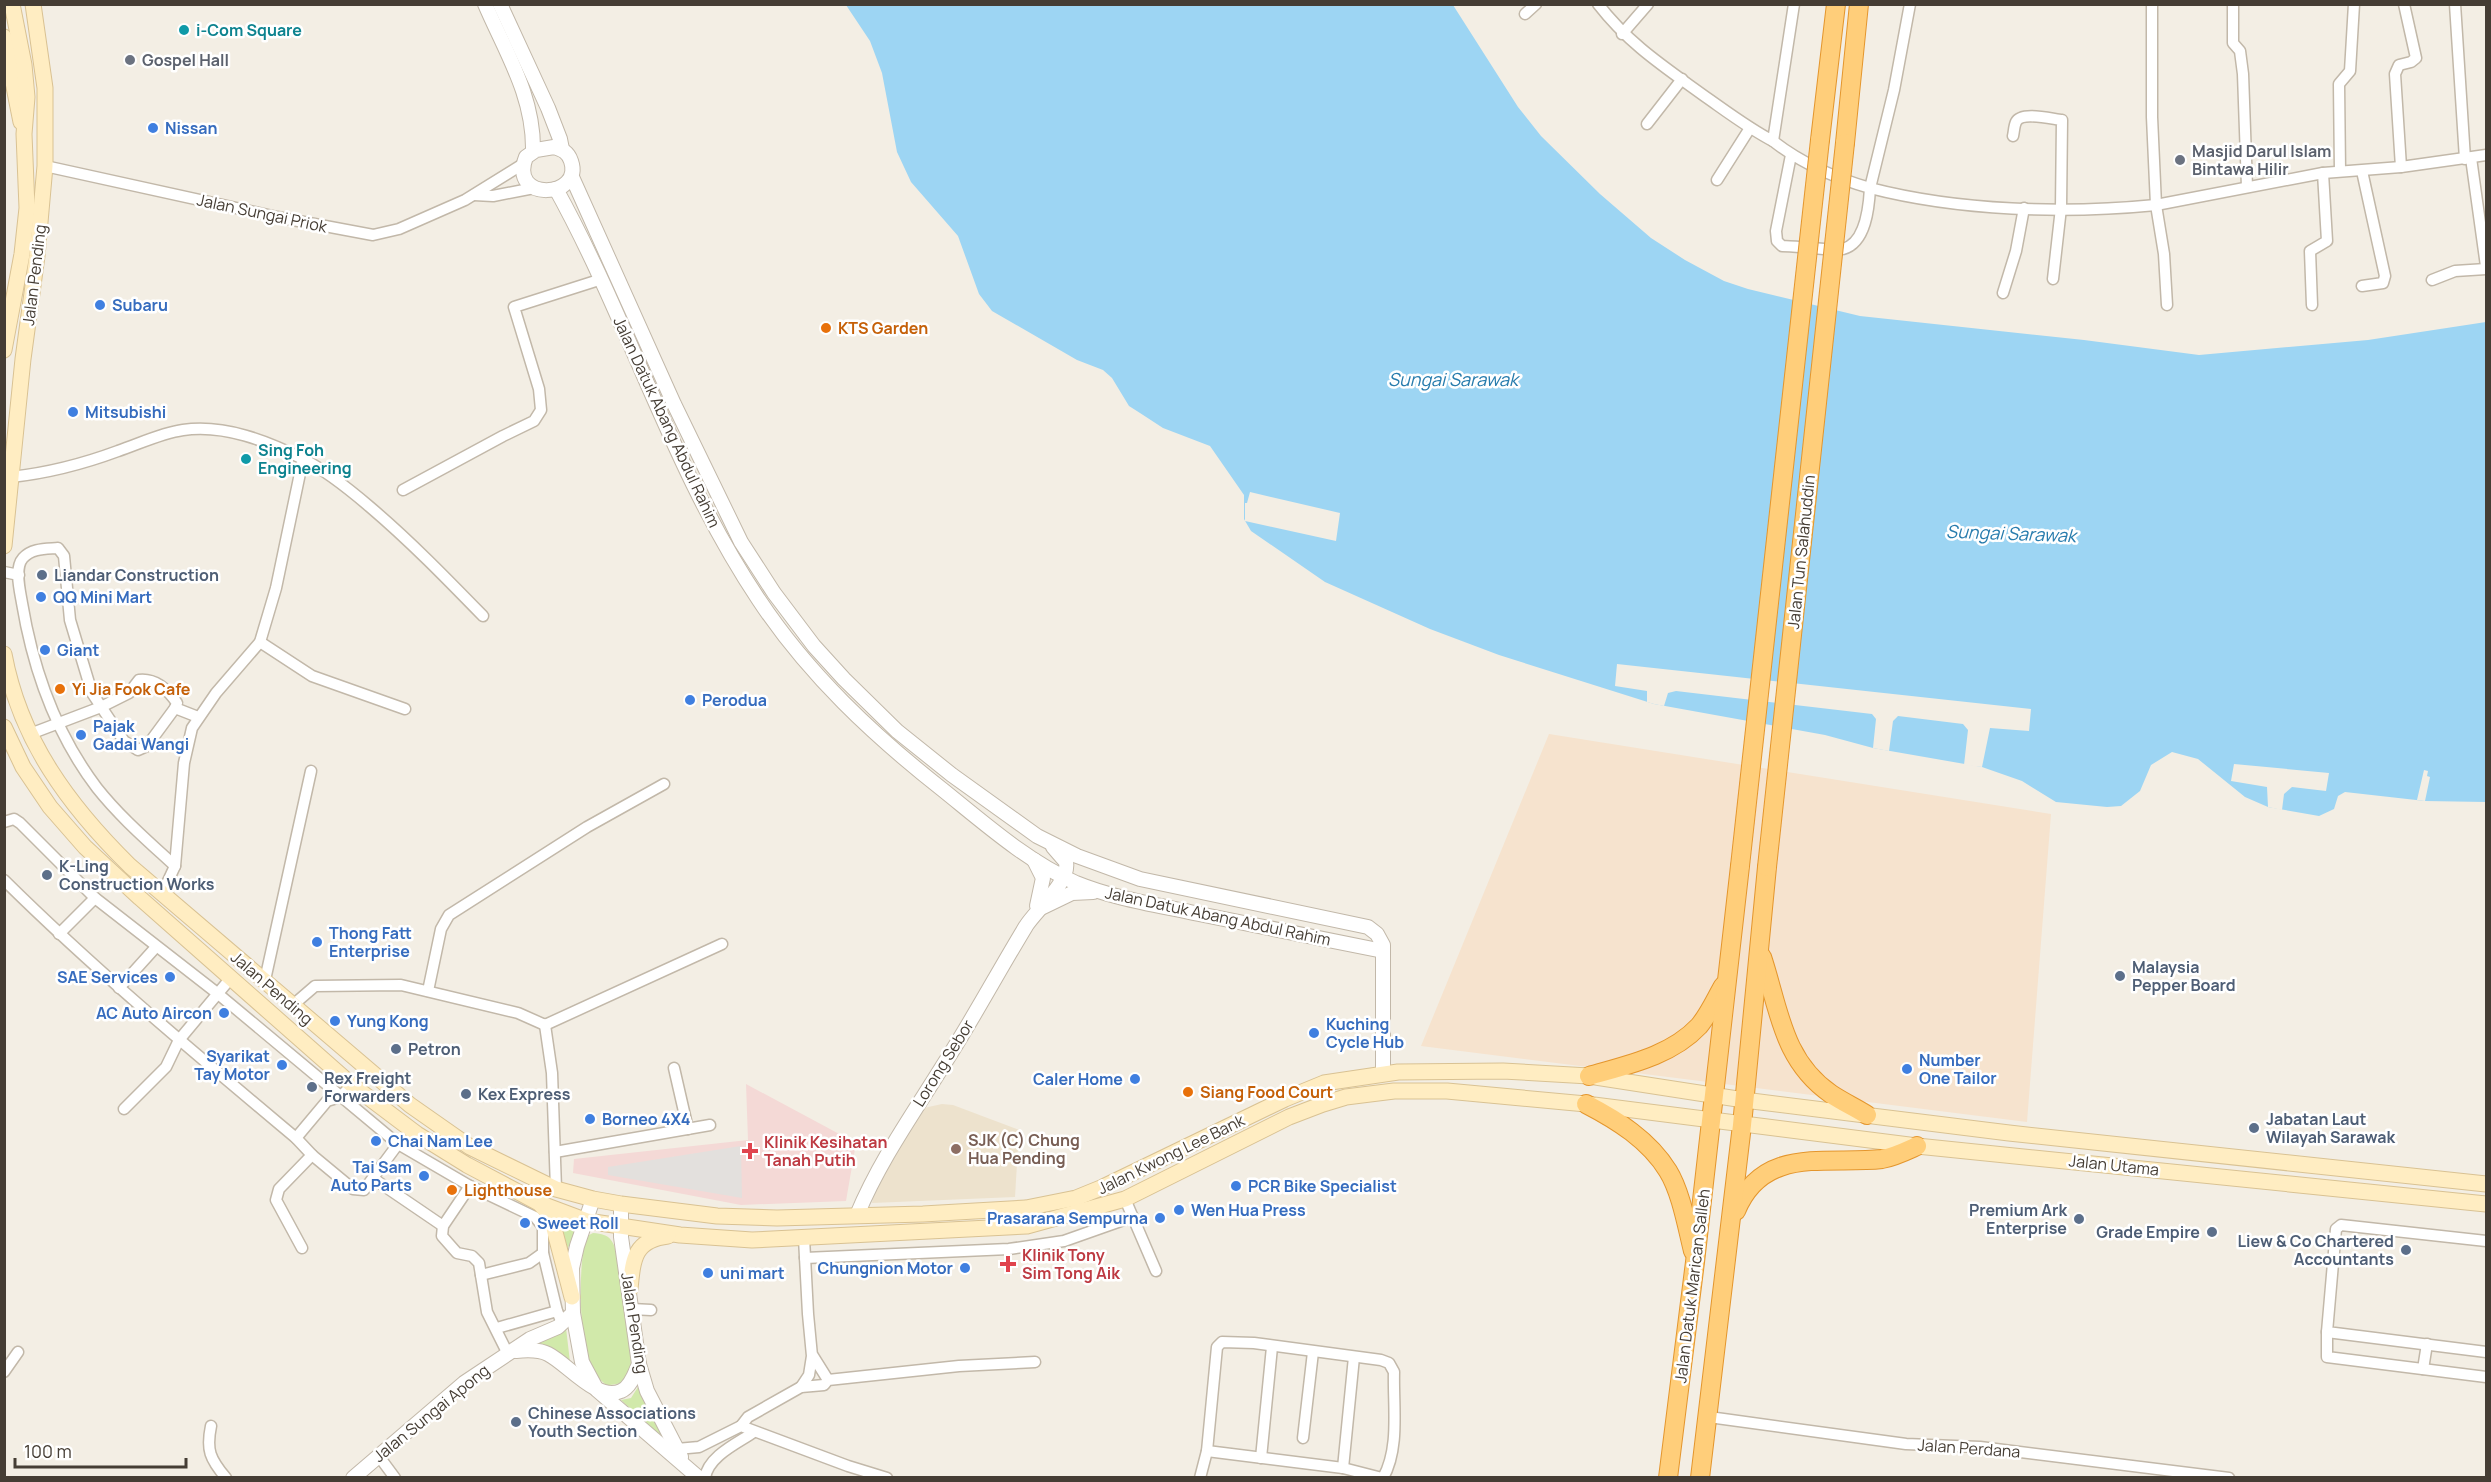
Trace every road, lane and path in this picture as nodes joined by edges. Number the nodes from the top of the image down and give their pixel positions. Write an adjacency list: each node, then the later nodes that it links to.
1 (12, 4): 23 (main road, Jalan Pending)
2 (33, 4): 32 (main road, Jalan Pending)
3 (485, 4): 27 (street)
4 (500, 4): 26 (street)
5 (1536, 4): 17 (street)
6 (1598, 4): 18 (street)
7 (1648, 4): 18 (street)
8 (1794, 4): 25 (street)
9 (1836, 4): 92 (highway, Jalan Tun Salahuddin, bridge)
10 (1859, 4): 88 (highway, Jalan Tun Salahuddin, bridge)
11 (1910, 4): 41 (street)
12 (2152, 4): 44 (street)
13 (2234, 4): 39 (street)
14 (2354, 4): 34 (street)
15 (2404, 4): 33 (street)
16 (2455, 4): 30 (street)
17 (1525, 14)
18 (1622, 34): 20 (street)
19 (4, 37): 23 (main road)
20 (1682, 79): 21 (street); 22 (street)
21 (1647, 124)
22 (1750, 128): 25 (street); 38 (street)
23 (24, 134): 53 (main road, Jalan Pending)
24 (2013, 136): 46 (street)
25 (1773, 141): 28 (street)
26 (561, 149): 27 (street); 37 (street)
27 (533, 151): 31 (street)
28 (1791, 155): 41 (street); 41 (street)
29 (2487, 155): 30 (street)
30 (2468, 159): 33 (street); 47 (street)
31 (523, 164): 40 (street); 43 (street)
32 (45, 166): 43 (street, Jalan Sungai Priok); 58 (main road, Jalan Pending)
33 (2402, 167): 35 (street)
34 (2340, 171): 35 (street); 36 (street)
35 (2362, 171): 51 (street)
36 (2322, 173): 39 (street); 55 (street)
37 (572, 177): 42 (street); 76 (street, Jalan Datuk Abang Abdul Rahim)
38 (1717, 180)
39 (2247, 187): 44 (street)
40 (534, 188): 42 (street); 43 (street)
41 (1870, 188): 45 (street)
42 (556, 189): 48 (street, Jalan Datuk Abang Abdul Rahim)
43 (474, 195)
44 (2156, 205): 46 (street); 54 (street)
45 (2024, 208): 46 (street); 52 (street)
46 (2061, 208): 49 (street)
47 (2487, 268): 50 (street)
48 (602, 279): 59 (street); 77 (street, Jalan Datuk Abang Abdul Rahim)
49 (2053, 279)
50 (2432, 280)
51 (2362, 286)
52 (2002, 293)
53 (8, 298): 56 (main road, Jalan Pending)
54 (2167, 305)
55 (2312, 305)
56 (4, 350)
57 (303, 459): 58 (street); 63 (street); 64 (street)
58 (11, 477): 60 (main road, Jalan Pending)
59 (403, 490)
60 (4, 546)
61 (4, 572): 62 (street)
62 (19, 575): 66 (street); 70 (street)
63 (483, 616)
64 (260, 642): 68 (street); 69 (street)
65 (4, 654): 72 (main road, Jalan Pending)
66 (101, 707): 67 (street); 67 (street); 70 (street)
67 (175, 708): 69 (street)
68 (405, 709)
69 (198, 717): 78 (street)
70 (58, 723): 72 (street); 78 (street)
71 (4, 727): 90 (main road, Jalan Pending)
72 (30, 734): 82 (main road, Jalan Pending)
73 (311, 771): 91 (street)
74 (664, 784): 94 (street)
75 (4, 822): 83 (street)
76 (1047, 841): 79 (street); 89 (street, Jalan Datuk Abang Abdul Rahim)
77 (1033, 858): 79 (street, Jalan Datuk Abang Abdul Rahim); 84 (street)
78 (175, 866): 82 (street)
79 (1065, 877): 81 (street, Jalan Datuk Abang Abdul Rahim); 84 (street)
80 (7, 888): 85 (street)
81 (1105, 892): 84 (street); 89 (street, Jalan Datuk Abang Abdul Rahim)
82 (162, 894): 91 (main road, Jalan Pending)
83 (95, 898): 85 (street); 87 (street)
84 (1034, 914): 129 (street, Lorong Sebor)
85 (59, 934): 93 (street)
86 (722, 944): 97 (street)
87 (156, 947): 93 (street); 95 (street)
88 (1759, 949): 105 (highway, Jalan Tun Salahuddin); 108 (highway)
89 (1383, 951): 100 (street)
90 (230, 979): 95 (street); 102 (main road, Jalan Pending)
91 (265, 980): 96 (main road, Jalan Pending)
92 (1726, 981): 101 (highway); 103 (highway, Jalan Tun Salahuddin)
93 (119, 988): 98 (street)
94 (428, 991): 96 (street); 97 (street)
95 (217, 993): 98 (street); 104 (street)
96 (293, 1005): 123 (main road, Jalan Pending)
97 (545, 1025): 117 (street)
98 (179, 1040): 107 (street); 114 (street)
99 (674, 1068): 112 (street)
100 (1383, 1074): 101 (main road, Jalan Kwong Lee Bank); 129 (main road, Jalan Kwong Lee Bank)
101 (1589, 1076): 103 (main road, Jalan Kwong Lee Bank)
102 (352, 1085): 104 (street); 113 (main road, Jalan Pending)
103 (1715, 1095): 105 (main road, Jalan Kwong Lee Bank); 109 (highway, Jalan Datuk Marican Salleh)
104 (340, 1097): 114 (street); 116 (street)
105 (1744, 1100): 108 (main road, Jalan Utama); 111 (highway, Jalan Datuk Marican Salleh)
106 (1586, 1104): 109 (main road, Jalan Kwong Lee Bank); 125 (main road, Jalan Kwong Lee Bank); 141 (highway)
107 (124, 1108)
108 (1867, 1115): 121 (main road, Jalan Utama)
109 (1712, 1120): 111 (main road, Jalan Kwong Lee Bank); 141 (highway, Jalan Datuk Marican Salleh)
110 (710, 1125): 112 (street)
111 (1742, 1125): 115 (main road, Jalan Utama); 134 (highway, Jalan Datuk Marican Salleh)
112 (688, 1129): 117 (street)
113 (417, 1134): 116 (street); 119 (main road, Jalan Pending)
114 (296, 1138): 118 (street)
115 (1917, 1146): 128 (main road, Jalan Utama); 134 (highway)
116 (402, 1147): 120 (street); 122 (street)
117 (555, 1152): 123 (street)
118 (312, 1155): 120 (street); 138 (street)
119 (486, 1175): 122 (street); 126 (main road, Jalan Pending)
120 (374, 1179): 133 (street)
121 (2487, 1184)
122 (475, 1189): 133 (street); 139 (street)
123 (556, 1189): 124 (main road, Jalan Pending)
124 (593, 1199): 127 (main road, Jalan Pending); 131 (street)
125 (1125, 1199): 130 (street); 136 (main road, Jalan Kwong Lee Bank)
126 (539, 1203): 131 (main road, Jalan Pending); 145 (main road)
127 (621, 1204): 129 (main road, Jalan Kwong Lee Bank); 132 (street, Jalan Pending)
128 (2487, 1204)
129 (857, 1215)
130 (1132, 1217): 140 (street); 142 (street)
131 (586, 1221): 132 (main road, Jalan Pending); 145 (street)
132 (621, 1225): 135 (main road, Jalan Kwong Lee Bank); 144 (street, Jalan Pending)
133 (443, 1226): 143 (street)
134 (1730, 1227): 167 (highway, Jalan Datuk Marican Salleh)
135 (680, 1235): 136 (main road, Jalan Kwong Lee Bank); 144 (main road)
136 (804, 1238): 140 (street)
137 (2487, 1241): 150 (street)
138 (302, 1248)
139 (543, 1253): 143 (street); 148 (street)
140 (804, 1258): 157 (street)
141 (1695, 1262): 186 (highway, Jalan Datuk Marican Salleh)
142 (1156, 1271)
143 (481, 1275): 149 (street)
144 (630, 1288): 146 (street, Jalan Pending)
145 (572, 1297): 148 (street)
146 (632, 1309): 147 (street); 160 (street, Jalan Pending)
147 (651, 1310)
148 (564, 1316): 149 (street); 156 (street, Jalan Sungai Apong); 166 (street)
149 (497, 1328): 156 (street)
150 (2327, 1332): 151 (street); 161 (street)
151 (2427, 1344): 155 (street); 161 (street)
152 (1272, 1347): 154 (street); 173 (street); 175 (street)
153 (18, 1352): 162 (street)
154 (1313, 1352): 158 (street); 171 (street)
155 (2487, 1352)
156 (509, 1353): 166 (street); 174 (street, Jalan Sungai Apong)
157 (812, 1356): 164 (street); 165 (street)
158 (1354, 1357): 177 (street); 185 (street)
159 (1035, 1362): 164 (street)
160 (639, 1364): 166 (street); 172 (street, Jalan Pending)
161 (2423, 1370): 163 (street)
162 (4, 1372)
163 (2487, 1377)
164 (828, 1380): 165 (street)
165 (801, 1387): 169 (street)
166 (597, 1390): 176 (street)
167 (1709, 1418): 187 (highway, Jalan Datuk Marican Salleh); 188 (street, Jalan Perdana)
168 (211, 1426): 178 (street)
169 (741, 1426): 170 (street); 172 (street)
170 (754, 1432): 182 (street); 183 (street)
171 (1304, 1438)
172 (677, 1449): 176 (street, Jalan Pending)
173 (1207, 1451): 175 (street); 184 (street)
174 (378, 1455): 179 (street, Jalan Sungai Apong); 180 (street)
175 (1261, 1458): 177 (street)
176 (686, 1467): 181 (street, Jalan Pending)
177 (1343, 1468): 185 (street)
178 (226, 1478)
179 (353, 1478)
180 (394, 1478)
181 (699, 1478)
182 (705, 1478)
183 (887, 1478)
184 (1200, 1478)
185 (1382, 1478)
186 (1668, 1478)
187 (1700, 1478)
188 (2229, 1478)

